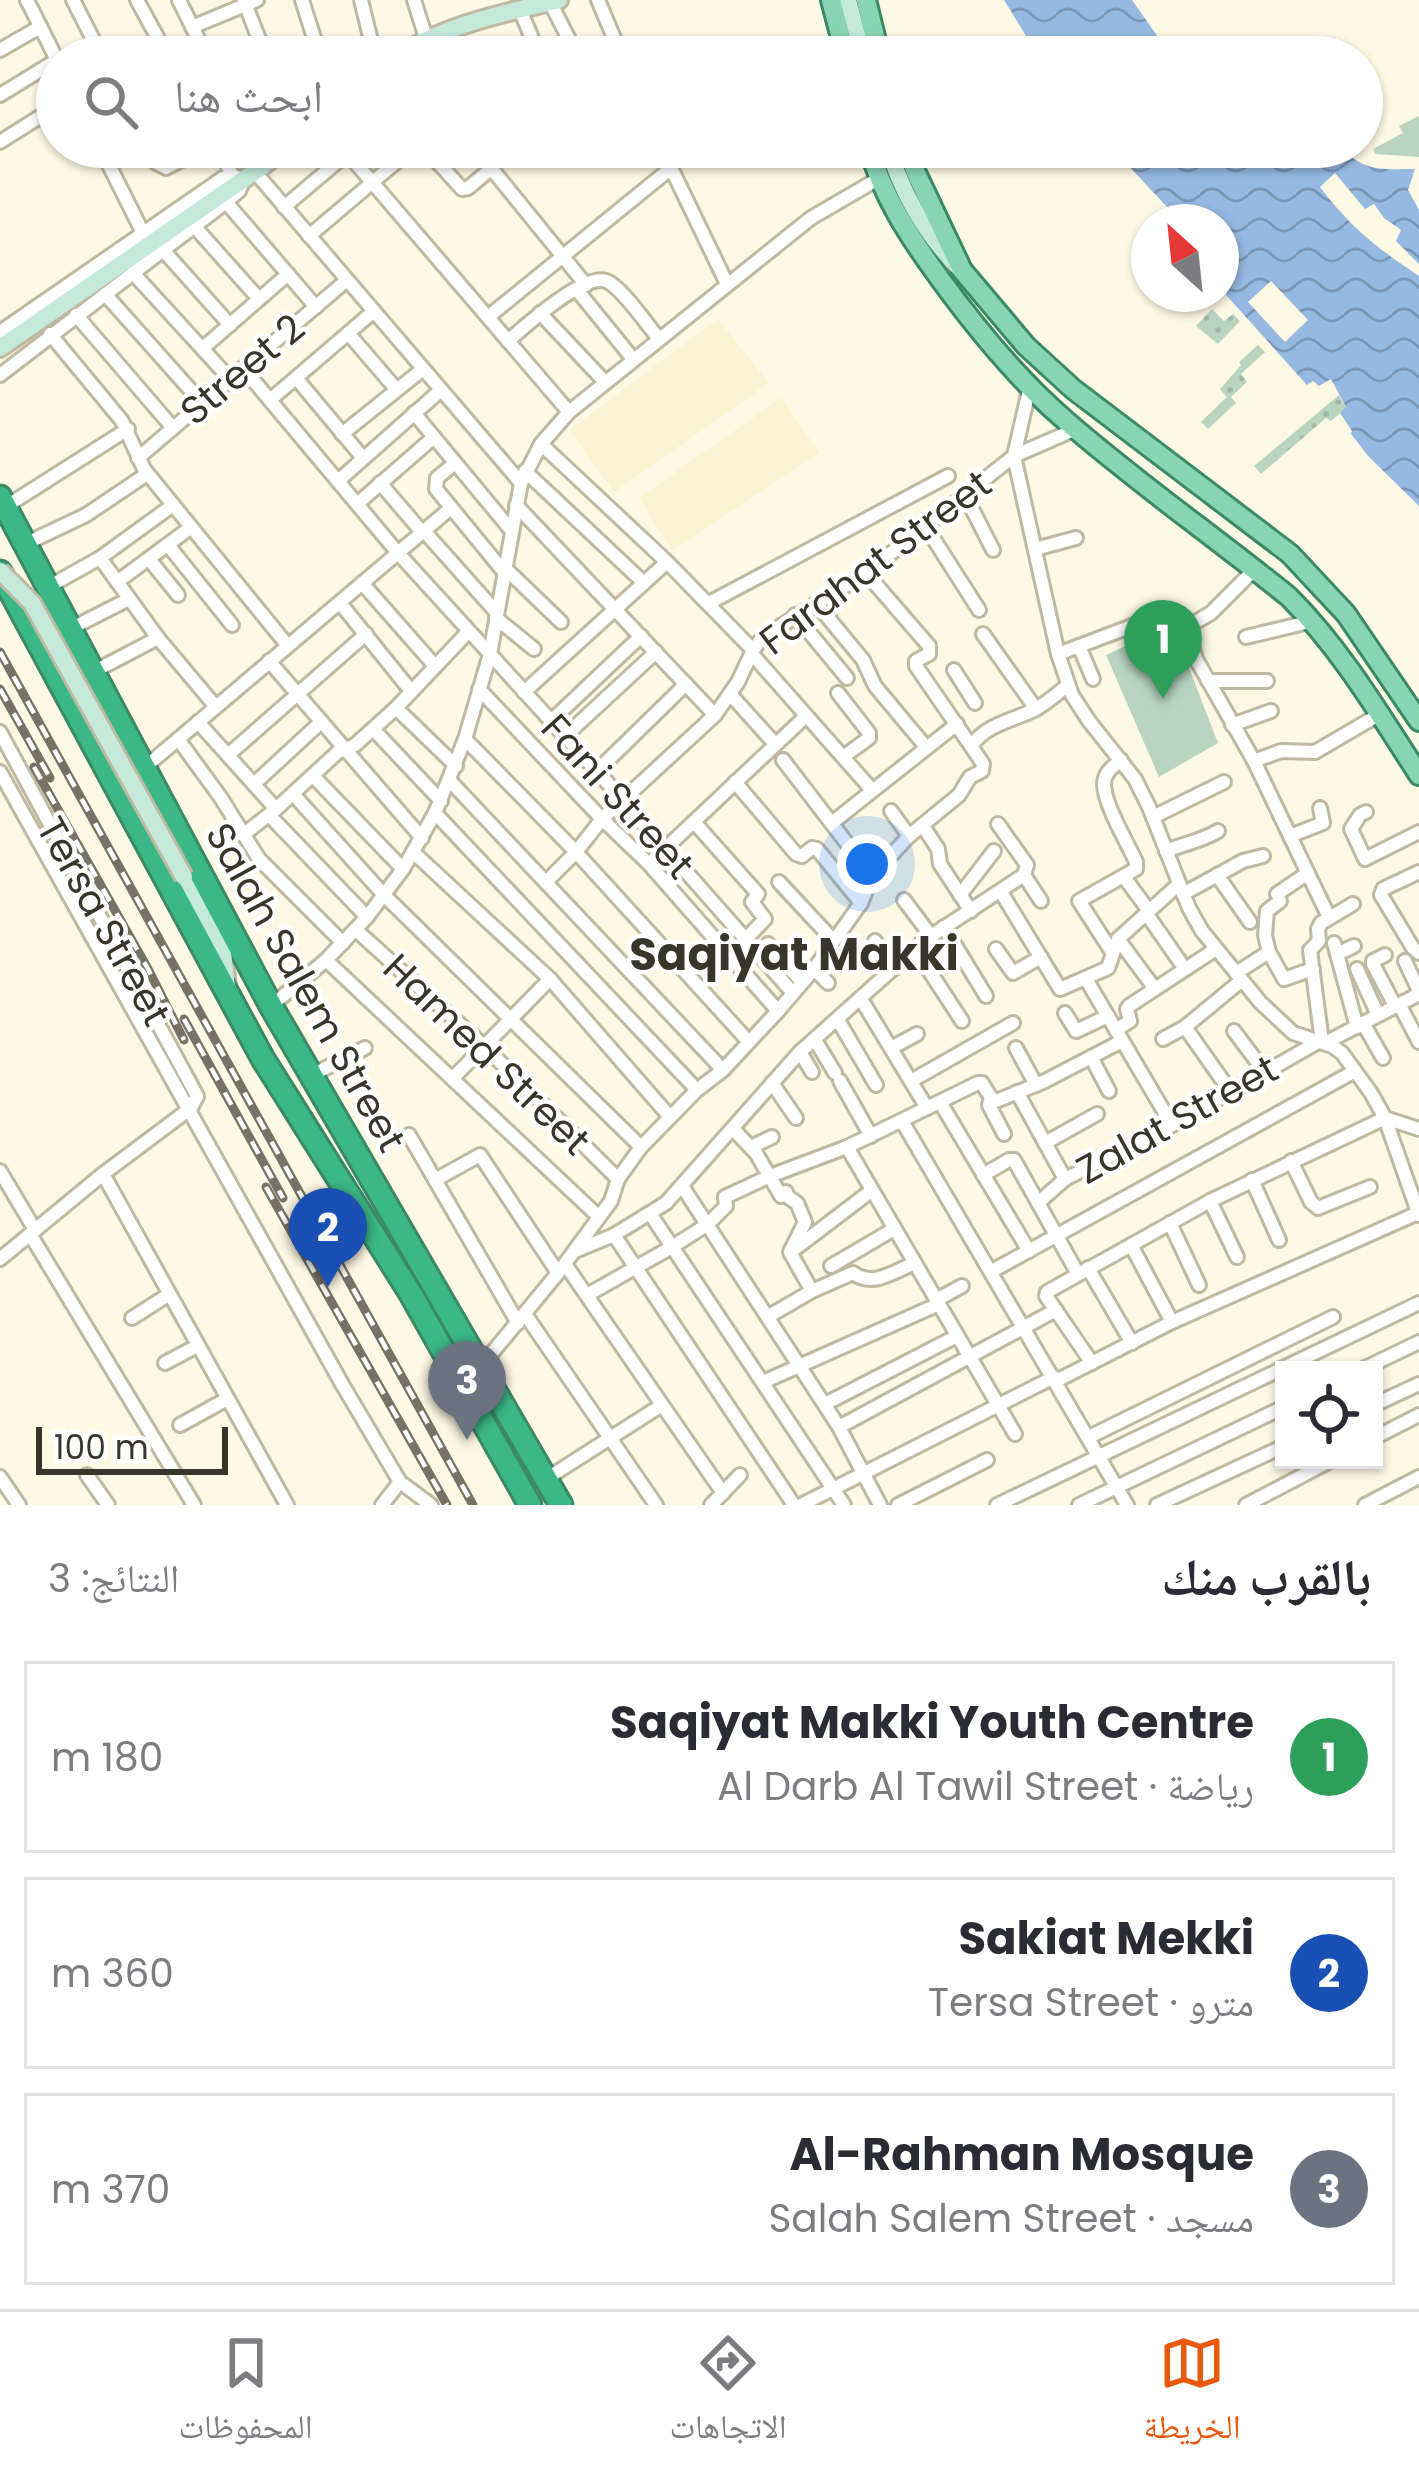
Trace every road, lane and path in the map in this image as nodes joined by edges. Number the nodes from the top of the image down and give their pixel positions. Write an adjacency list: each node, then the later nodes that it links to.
1 (27, 0): 16 (street)
2 (73, 0): 19 (street)
3 (137, 0): 20 (street)
4 (179, 0): 17 (street)
5 (302, 0): 23 (street)
6 (361, 0): 24 (street)
7 (414, 0): 25 (street)
8 (598, 0): 29 (street)
9 (831, 0): 30 (main road)
10 (848, 0): 31 (street)
11 (866, 0): 32 (main road)
12 (554, 1): 15 (street); 28 (street)
13 (249, 2): 17 (street); 22 (street)
14 (495, 8): 15 (street); 26 (street)
15 (520, 10): 27 (street)
16 (40, 27): 18 (street); 33 (street)
17 (192, 27): 21 (street)
18 (45, 36)
19 (91, 36)
20 (157, 36)
21 (196, 36)
22 (260, 36)
23 (313, 36)
24 (370, 36)
25 (425, 36)
26 (431, 36)
27 (531, 36)
28 (569, 36)
29 (613, 36)
30 (840, 36)
31 (857, 36)
32 (875, 36)
33 (0, 50)
34 (36, 73): 35 (street)
35 (0, 94)
36 (36, 119): 37 (street)
37 (0, 142)
38 (110, 168): 57 (street)
39 (243, 168): 51 (street)
40 (250, 168): 51 (street)
41 (256, 168): 51 (street)
42 (327, 168): 55 (street)
43 (362, 168): 53 (street)
44 (389, 168): 53 (street)
45 (443, 168): 46 (street)
46 (492, 168): 60 (street)
47 (875, 168): 52 (main road)
48 (895, 168): 61 (street)
49 (914, 168): 61 (main road)
50 (670, 169): 60 (street); 65 (street)
51 (249, 173): 54 (street); 55 (street); 57 (street)
52 (878, 179): 65 (street); 89 (main road)
53 (372, 182): 58 (street); 73 (street)
54 (224, 198): 56 (street); 63 (street); 80 (street)
55 (284, 207): 58 (street)
56 (194, 226): 59 (street); 68 (street)
57 (142, 231): 75 (street)
58 (309, 236): 64 (street)
59 (163, 250): 62 (street); 74 (street)
60 (564, 255): 66 (street); 73 (street)
61 (962, 271): 111 (main road)
62 (134, 273): 67 (street); 81 (street)
63 (287, 274): 68 (street); 69 (street)
64 (347, 280): 69 (street, Street 2); 70 (street)
65 (727, 284): 78 (street)
66 (581, 287): 71 (street); 78 (street); 82 (street)
67 (105, 294): 72 (street); 93 (street)
68 (260, 299): 74 (street)
69 (316, 307): 83 (street, Street 2)
70 (374, 311): 76 (street); 84 (street)
71 (540, 314): 79 (street); 88 (street)
72 (76, 315): 77 (street); 96 (street)
73 (488, 317): 79 (street)
74 (230, 325): 81 (street)
75 (0, 332)
76 (348, 333): 86 (street); 90 (street)
77 (50, 334): 85 (street); 97 (street)
78 (658, 339): 82 (street)
79 (508, 341): 94 (street)
80 (0, 348)
81 (203, 348): 87 (street)
82 (633, 359): 88 (street)
83 (243, 368): 87 (street, Street 2); 92 (street, Fani Street)
84 (423, 369): 90 (street); 91 (street)
85 (0, 375)
86 (296, 378): 92 (street); 99 (street)
87 (230, 379): 93 (street, Street 2)
88 (605, 382): 94 (street)
89 (1030, 386): 98 (main road); 102 (street, Farahat Street)
90 (396, 389): 99 (street)
91 (441, 390): 95 (street); 108 (street)
92 (270, 400): 109 (street, Fani Street)
93 (202, 404): 96 (street, Street 2)
94 (568, 412): 101 (street)
95 (414, 413): 100 (street); 104 (street)
96 (173, 428): 103 (street, Street 2)
97 (128, 429): 103 (street); 113 (street)
98 (1076, 429): 102 (street, Farahat Street); 122 (main road)
99 (342, 434): 104 (street)
100 (434, 437): 105 (street); 110 (street)
101 (541, 443): 108 (street); 132 (street)
102 (1014, 456): 112 (street, Farahat Street); 126 (street)
103 (138, 458): 106 (street)
104 (363, 458): 109 (street)
105 (455, 463): 117 (street); 120 (street)
106 (147, 473): 115 (street); 124 (street)
107 (948, 476): 145 (street)
108 (523, 477): 116 (street); 139 (street)
109 (338, 481): 114 (street, Fani Street)
110 (380, 484): 114 (street); 121 (street)
111 (1203, 488): 122 (main road); 129 (main road)
112 (965, 497): 118 (street, Farahat Street); 127 (street)
113 (3, 502): 124 (highway, Salah Salem Street)
114 (357, 504): 128 (street, Fani Street)
115 (173, 505): 119 (street); 130 (street)
116 (516, 505): 120 (street); 146 (street)
117 (451, 508): 121 (street); 133 (street)
118 (926, 527): 135 (street, Farahat Street); 147 (street)
119 (190, 528): 125 (street); 161 (street)
120 (511, 530): 133 (street)
121 (423, 532): 128 (street); 148 (street)
122 (1208, 533): 136 (main road)
123 (1076, 538): 126 (street)
124 (19, 544): 134 (highway); 140 (highway, Salah Salem Street)
125 (168, 544): 131 (street); 152 (street)
126 (1035, 549): 167 (street)
127 (993, 550)
128 (398, 553): 138 (street); 155 (street, Fani Street)
129 (1290, 554): 136 (main road); 192 (main road)
130 (100, 558): 137 (street); 140 (street)
131 (149, 559): 137 (street); 141 (street)
132 (667, 562): 139 (street); 145 (street)
133 (505, 570): 148 (street); 151 (street)
134 (0, 572): 303 (highway, Salah Salem Street); 303 (street, bridge)
135 (866, 573): 144 (street, Farahat Street); 191 (street)
136 (1263, 576): 150 (main road); 154 (street)
137 (117, 583): 142 (street)
138 (362, 583): 143 (street); 169 (street)
139 (644, 584): 146 (street)
140 (48, 587): 153 (highway, Salah Salem Street)
141 (178, 595)
142 (129, 599): 153 (street); 160 (street)
143 (340, 603): 156 (street); 161 (street)
144 (816, 603): 149 (street, Farahat Street); 204 (street)
145 (709, 604): 165 (street)
146 (616, 609): 158 (street); 180 (street)
147 (979, 610)
148 (496, 615): 163 (street); 166 (street)
149 (795, 615): 165 (street, Farahat Street); 172 (street)
150 (1313, 621): 159 (street); 188 (main road)
151 (561, 622)
152 (232, 626)
153 (70, 629): 171 (highway, Salah Salem Street)
154 (1184, 629): 162 (street); 174 (street)
155 (468, 632): 166 (street, Fani Street); 169 (street)
156 (366, 634): 179 (street); 182 (street)
157 (983, 634): 186 (street)
158 (641, 636): 164 (street); 195 (street)
159 (1246, 637)
160 (158, 638): 171 (street); 184 (street)
161 (288, 646): 168 (street)
162 (1079, 646): 167 (street); 173 (street)
163 (535, 649)
164 (656, 652): 176 (street); 199 (street)
165 (752, 652): 183 (street, Farahat Street); 190 (street)
166 (490, 654): 178 (street); 180 (street, Fani Street)
167 (1058, 654): 177 (street)
168 (269, 661): 182 (street); 184 (street)
169 (435, 666): 179 (street)
170 (954, 670): 191 (street)
171 (93, 672): 212 (highway, Salah Salem Street)
172 (848, 678)
173 (1093, 679)
174 (1208, 681): 175 (street); 196 (street)
175 (1268, 681)
176 (686, 683): 189 (street); 214 (street)
177 (1068, 686): 186 (street); 209 (street)
178 (479, 689): 201 (street); 230 (street)
179 (411, 692): 185 (street)
180 (524, 692): 195 (street, Fani Street)
181 (838, 693): 207 (street)
182 (298, 694): 194 (street); 206 (street)
183 (730, 694): 189 (street, Farahat Street); 202 (street)
184 (216, 706): 193 (street)
185 (396, 708): 197 (street); 211 (street)
186 (1036, 710): 203 (street)
187 (1271, 710): 196 (street)
188 (1380, 714): 210 (street); 215 (main road)
189 (715, 715): 223 (street, Farahat Street)
190 (806, 716): 202 (street); 207 (street)
191 (953, 719): 203 (street); 204 (street)
192 (1419, 721)
193 (197, 722): 200 (street); 206 (street)
194 (321, 722): 205 (street); 220 (street)
195 (550, 722): 199 (street, Fani Street)
196 (1232, 725): 210 (street)
197 (373, 729): 205 (street); 224 (street)
198 (0, 732): 353 (street, Tersa Street)
199 (564, 737): 214 (street, Fani Street)
200 (178, 739): 212 (street); 237 (street)
201 (465, 739): 211 (street); 246 (street)
202 (775, 744): 218 (street)
203 (971, 746): 234 (street)
204 (926, 747): 221 (street)
205 (345, 750): 216 (street); 240 (street)
206 (228, 755): 220 (street)
207 (843, 758): 221 (street)
208 (783, 760): 232 (street)
209 (1121, 760): 229 (street); 256 (street)
210 (1254, 761): 239 (street)
211 (456, 766): 217 (street)
212 (143, 768): 307 (highway, Salah Salem Street)
213 (0, 772): 353 (street, Tersa Street)
214 (596, 772): 223 (street, Fani Street)
215 (1419, 775)
216 (313, 776): 222 (street); 250 (street)
217 (450, 781): 224 (street); 257 (street)
218 (735, 782): 231 (street); 265 (street)
219 (1224, 782): 229 (street)
220 (254, 784): 227 (street)
221 (872, 790): 232 (street)
222 (293, 794): 227 (street); 261 (street)
223 (623, 800): 230 (street, Farahat Street); 242 (street, Fani Street)
224 (438, 807): 240 (street); 347 (street)
225 (1320, 808): 239 (street)
226 (891, 811): 238 (street)
227 (273, 812): 237 (street); 270 (street)
228 (1366, 812): 236 (street)
229 (1153, 817): 244 (street)
230 (602, 819): 241 (street); 246 (street, Farahat Street)
231 (694, 822): 242 (street); 275 (street)
232 (833, 822): 255 (street)
233 (998, 824): 253 (street)
234 (923, 826): 238 (street); 262 (street)
235 (1218, 831): 244 (street)
236 (1419, 832)
237 (243, 835): 278 (street)
238 (909, 836): 255 (street)
239 (1290, 836): 252 (street)
240 (422, 838): 245 (street)
241 (626, 840): 247 (street); 249 (street)
242 (666, 848): 249 (street); 275 (street, Fani Street)
243 (994, 851): 262 (street)
244 (1166, 851): 259 (street)
245 (413, 852): 250 (street); 297 (street)
246 (576, 852): 257 (street, Farahat Street); 323 (street)
247 (614, 852)
248 (1262, 856): 254 (street)
249 (649, 864): 308 (street)
250 (403, 869): 261 (street)
251 (1419, 872): 286 (street)
252 (1308, 873): 268 (street); 285 (street)
253 (1024, 875): 260 (street); 264 (street)
254 (1216, 875): 259 (street); 271 (street)
255 (872, 876): 265 (street)
256 (1124, 877): 269 (street); 280 (street)
257 (546, 882): 335 (street)
258 (779, 882): 276 (street)
259 (1180, 889): 269 (street); 284 (street)
260 (1001, 892): 267 (street); 288 (street)
261 (385, 895): 270 (street); 312 (street)
262 (960, 895): 267 (street)
263 (904, 900): 274 (street)
264 (1041, 901)
265 (861, 903): 276 (street)
266 (1353, 904): 294 (street)
267 (970, 911): 272 (street)
268 (1326, 911)
269 (1148, 912): 280 (street); 293 (street)
270 (367, 917): 273 (street)
271 (1250, 922)
272 (944, 927): 274 (street); 304 (street)
273 (356, 930): 278 (street); 327 (street, Hamed Street)
274 (932, 936): 282 (street)
275 (746, 939): 300 (street, Fani Street)
276 (833, 940): 291 (street)
277 (875, 941): 292 (street)
278 (344, 943): 289 (street)
279 (768, 944): 300 (street)
280 (1115, 945): 298 (street); 301 (street)
281 (1354, 946): 316 (street)
282 (915, 949): 292 (street); 314 (street)
283 (996, 949): 288 (street)
284 (1216, 949): 293 (street); 296 (street)
285 (1269, 952): 294 (street); 296 (street)
286 (1419, 953)
287 (1384, 955): 306 (street)
288 (1041, 958): 298 (street)
289 (326, 960): 307 (street); 340 (street)
290 (1405, 961): 302 (street)
291 (814, 968): 299 (street); 300 (street)
292 (895, 968): 305 (street)
293 (1185, 969): 301 (street)
294 (1313, 969): 324 (street)
295 (1357, 969): 310 (street)
296 (1239, 977): 317 (street); 324 (street)
297 (550, 979): 312 (street); 355 (street)
298 (1086, 979): 311 (street)
299 (828, 982)
300 (798, 987): 308 (street)
301 (1155, 989): 320 (street)
302 (1419, 992): 306 (street, Zalat Street)
303 (228, 994): 334 (highway, Salah Salem Street)
304 (986, 996)
305 (862, 999): 313 (street); 329 (street)
306 (1397, 1005): 310 (street, Zalat Street); 325 (street)
307 (271, 1006): 326 (highway, Salah Salem Street)
308 (778, 1011): 323 (street)
309 (1065, 1013): 311 (street)
310 (1378, 1015): 316 (street, Zalat Street)
311 (1108, 1016): 320 (street)
312 (510, 1019): 327 (street); 367 (street)
313 (838, 1020): 322 (street); 344 (street)
314 (962, 1021)
315 (1013, 1023): 342 (street)
316 (1360, 1025): 324 (street, Zalat Street); 333 (street)
317 (1185, 1027): 321 (street); 349 (street)
318 (1234, 1031): 336 (street)
319 (916, 1034): 329 (street)
320 (1119, 1035): 332 (street); 346 (street)
321 (1162, 1039)
322 (815, 1040): 331 (street); 365 (street)
323 (749, 1042): 335 (street)
324 (1322, 1042): 336 (street, Zalat Street); 337 (street)
325 (1419, 1042)
326 (293, 1043): 334 (highway); 339 (highway, Salah Salem Street)
327 (484, 1047): 340 (street); 377 (street, Hamed Street)
328 (365, 1048): 339 (street)
329 (891, 1048): 342 (street)
330 (1016, 1048): 345 (street)
331 (800, 1052): 338 (street); 343 (street)
332 (1091, 1057): 345 (street); 348 (street)
333 (1383, 1058)
334 (263, 1059): 401 (highway, Salah Salem Street)
335 (723, 1070): 347 (street)
336 (1264, 1071): 349 (street, Zalat Street)
337 (1355, 1071): 357 (street); 392 (street)
338 (812, 1072)
339 (312, 1075): 393 (highway, Salah Salem Street)
340 (453, 1078): 386 (street)
341 (1163, 1078): 346 (street)
342 (911, 1081): 352 (street)
343 (772, 1083): 356 (street); 361 (street)
344 (876, 1085)
345 (1036, 1085): 350 (street)
346 (1149, 1087): 359 (street)
347 (698, 1090): 355 (street)
348 (1108, 1091)
349 (1230, 1091): 359 (street, Zalat Street)
350 (1017, 1092): 351 (street); 366 (street)
351 (991, 1098): 352 (street); 362 (street)
352 (933, 1105): 358 (street); 373 (street)
353 (188, 1110): 372 (street); 463 (street, Tersa Street)
354 (1097, 1114): 366 (street)
355 (670, 1117): 367 (street)
356 (796, 1118)
357 (1384, 1118): 360 (street); 370 (street); 384 (street)
358 (902, 1121): 365 (street); 410 (street)
359 (1172, 1125): 375 (street, Zalat Street)
360 (1418, 1127)
361 (733, 1129): 368 (street); 379 (street)
362 (1004, 1134)
363 (409, 1135): 376 (street)
364 (772, 1136): 368 (street)
365 (871, 1136): 369 (street)
366 (1045, 1143): 375 (street)
367 (641, 1147): 377 (street)
368 (751, 1147): 374 (street)
369 (847, 1147): 374 (street); 381 (street)
370 (1291, 1161): 378 (street); 380 (street)
371 (0, 1171): 390 (street)
372 (103, 1174): 390 (street); 416 (street)
373 (983, 1175): 383 (street); 399 (street)
374 (770, 1176): 388 (street); 400 (street)
375 (1065, 1179): 383 (street, Zalat Street)
376 (435, 1180): 409 (street); 424 (street)
377 (618, 1180): 386 (street)
378 (1252, 1180): 382 (street); 394 (street)
379 (682, 1186): 385 (street); 388 (street)
380 (1370, 1187)
381 (871, 1191): 389 (street); 400 (street)
382 (1210, 1201): 387 (street); 402 (street)
383 (1038, 1203): 392 (street)
384 (1419, 1214): 425 (street)
385 (651, 1215): 391 (street); 396 (street)
386 (599, 1217): 398 (street)
387 (1170, 1222): 395 (street); 413 (street)
388 (708, 1223): 396 (street); 421 (street)
389 (894, 1228): 397 (street); 405 (street)
390 (32, 1232): 403 (street); 469 (street)
391 (614, 1235): 398 (street); 408 (street)
392 (1056, 1236): 399 (street); 411 (street)
393 (406, 1239): 401 (highway); 406 (highway, Salah Salem Street)
394 (1279, 1240)
395 (1131, 1245): 411 (street); 425 (street)
396 (672, 1247): 408 (street); 438 (street)
397 (861, 1248): 404 (street); 407 (street)
398 (575, 1251): 409 (street)
399 (1029, 1251): 410 (street)
400 (790, 1252): 415 (street)
401 (387, 1254): 412 (highway, Salah Salem Street)
402 (1237, 1257)
403 (0, 1259)
404 (868, 1262)
405 (915, 1262): 415 (street); 418 (street)
406 (421, 1265): 412 (highway); 435 (highway, Salah Salem Street)
407 (831, 1266)
408 (634, 1267): 417 (street); 477 (street)
409 (562, 1269): 417 (street); 424 (street)
410 (992, 1271): 426 (street)
411 (1083, 1271): 420 (street); 429 (street)
412 (399, 1274): 473 (highway, Salah Salem Street)
413 (1199, 1285)
414 (962, 1286): 418 (street)
415 (812, 1291): 421 (street)
416 (168, 1295): 423 (street); 430 (street)
417 (587, 1295): 443 (street)
418 (937, 1302): 427 (street); 436 (street)
419 (1419, 1303): 454 (street)
420 (1056, 1310): 426 (street); 434 (street)
421 (769, 1316): 436 (street)
422 (1333, 1317): 451 (street)
423 (132, 1318)
424 (522, 1318): 435 (street); 452 (street)
425 (1172, 1322): 429 (street)
426 (1025, 1328): 431 (street); 437 (street)
427 (957, 1336): 431 (street); 442 (street)
428 (1419, 1342): 432 (street)
429 (1132, 1343): 434 (street)
430 (197, 1346): 433 (street); 440 (street)
431 (969, 1356): 444 (street); 448 (street)
432 (1380, 1361)
433 (165, 1363)
434 (1092, 1363): 437 (street)
435 (482, 1365): 462 (highway, Salah Salem Street)
436 (801, 1367): 438 (street); 442 (street)
437 (1055, 1379): 444 (street); 451 (street)
438 (763, 1382): 465 (street)
439 (1419, 1384): 441 (street)
440 (227, 1399): 447 (street); 470 (street)
441 (1383, 1401)
442 (825, 1404): 448 (street)
443 (662, 1405): 452 (street); 466 (street)
444 (998, 1405): 450 (street); 457 (street)
445 (1275, 1411): 464 (street)
446 (1419, 1415): 449 (street)
447 (180, 1425)
448 (839, 1426): 457 (street)
449 (1383, 1433)
450 (1015, 1434)
451 (1089, 1437): 454 (street)
452 (610, 1439): 462 (street); 475 (street)
453 (1275, 1450): 484 (street)
454 (1100, 1455): 464 (street); 481 (street)
455 (987, 1460): 480 (street)
456 (1316, 1469): 485 (street)
457 (864, 1472): 465 (street); 479 (street)
458 (87, 1474): 468 (street)
459 (740, 1475): 466 (street)
460 (0, 1477): 467 (street)
461 (1419, 1477): 486 (street)
462 (546, 1479): 474 (highway, Salah Salem Street)
463 (400, 1482): 471 (street); 472 (street, Tersa Street)
464 (1118, 1487): 482 (street); 483 (street)
465 (833, 1488): 477 (street); 478 (street)
466 (723, 1493): 476 (street)
467 (19, 1505)
468 (108, 1505)
469 (194, 1505)
470 (287, 1505)
471 (382, 1505)
472 (431, 1505)
473 (530, 1505)
474 (561, 1505)
475 (656, 1505)
476 (711, 1505)
477 (797, 1505)
478 (844, 1505)
479 (880, 1505)
480 (898, 1505)
481 (997, 1505)
482 (1079, 1505)
483 (1127, 1505)
484 (1157, 1505)
485 (1246, 1505)
486 (1366, 1505)

